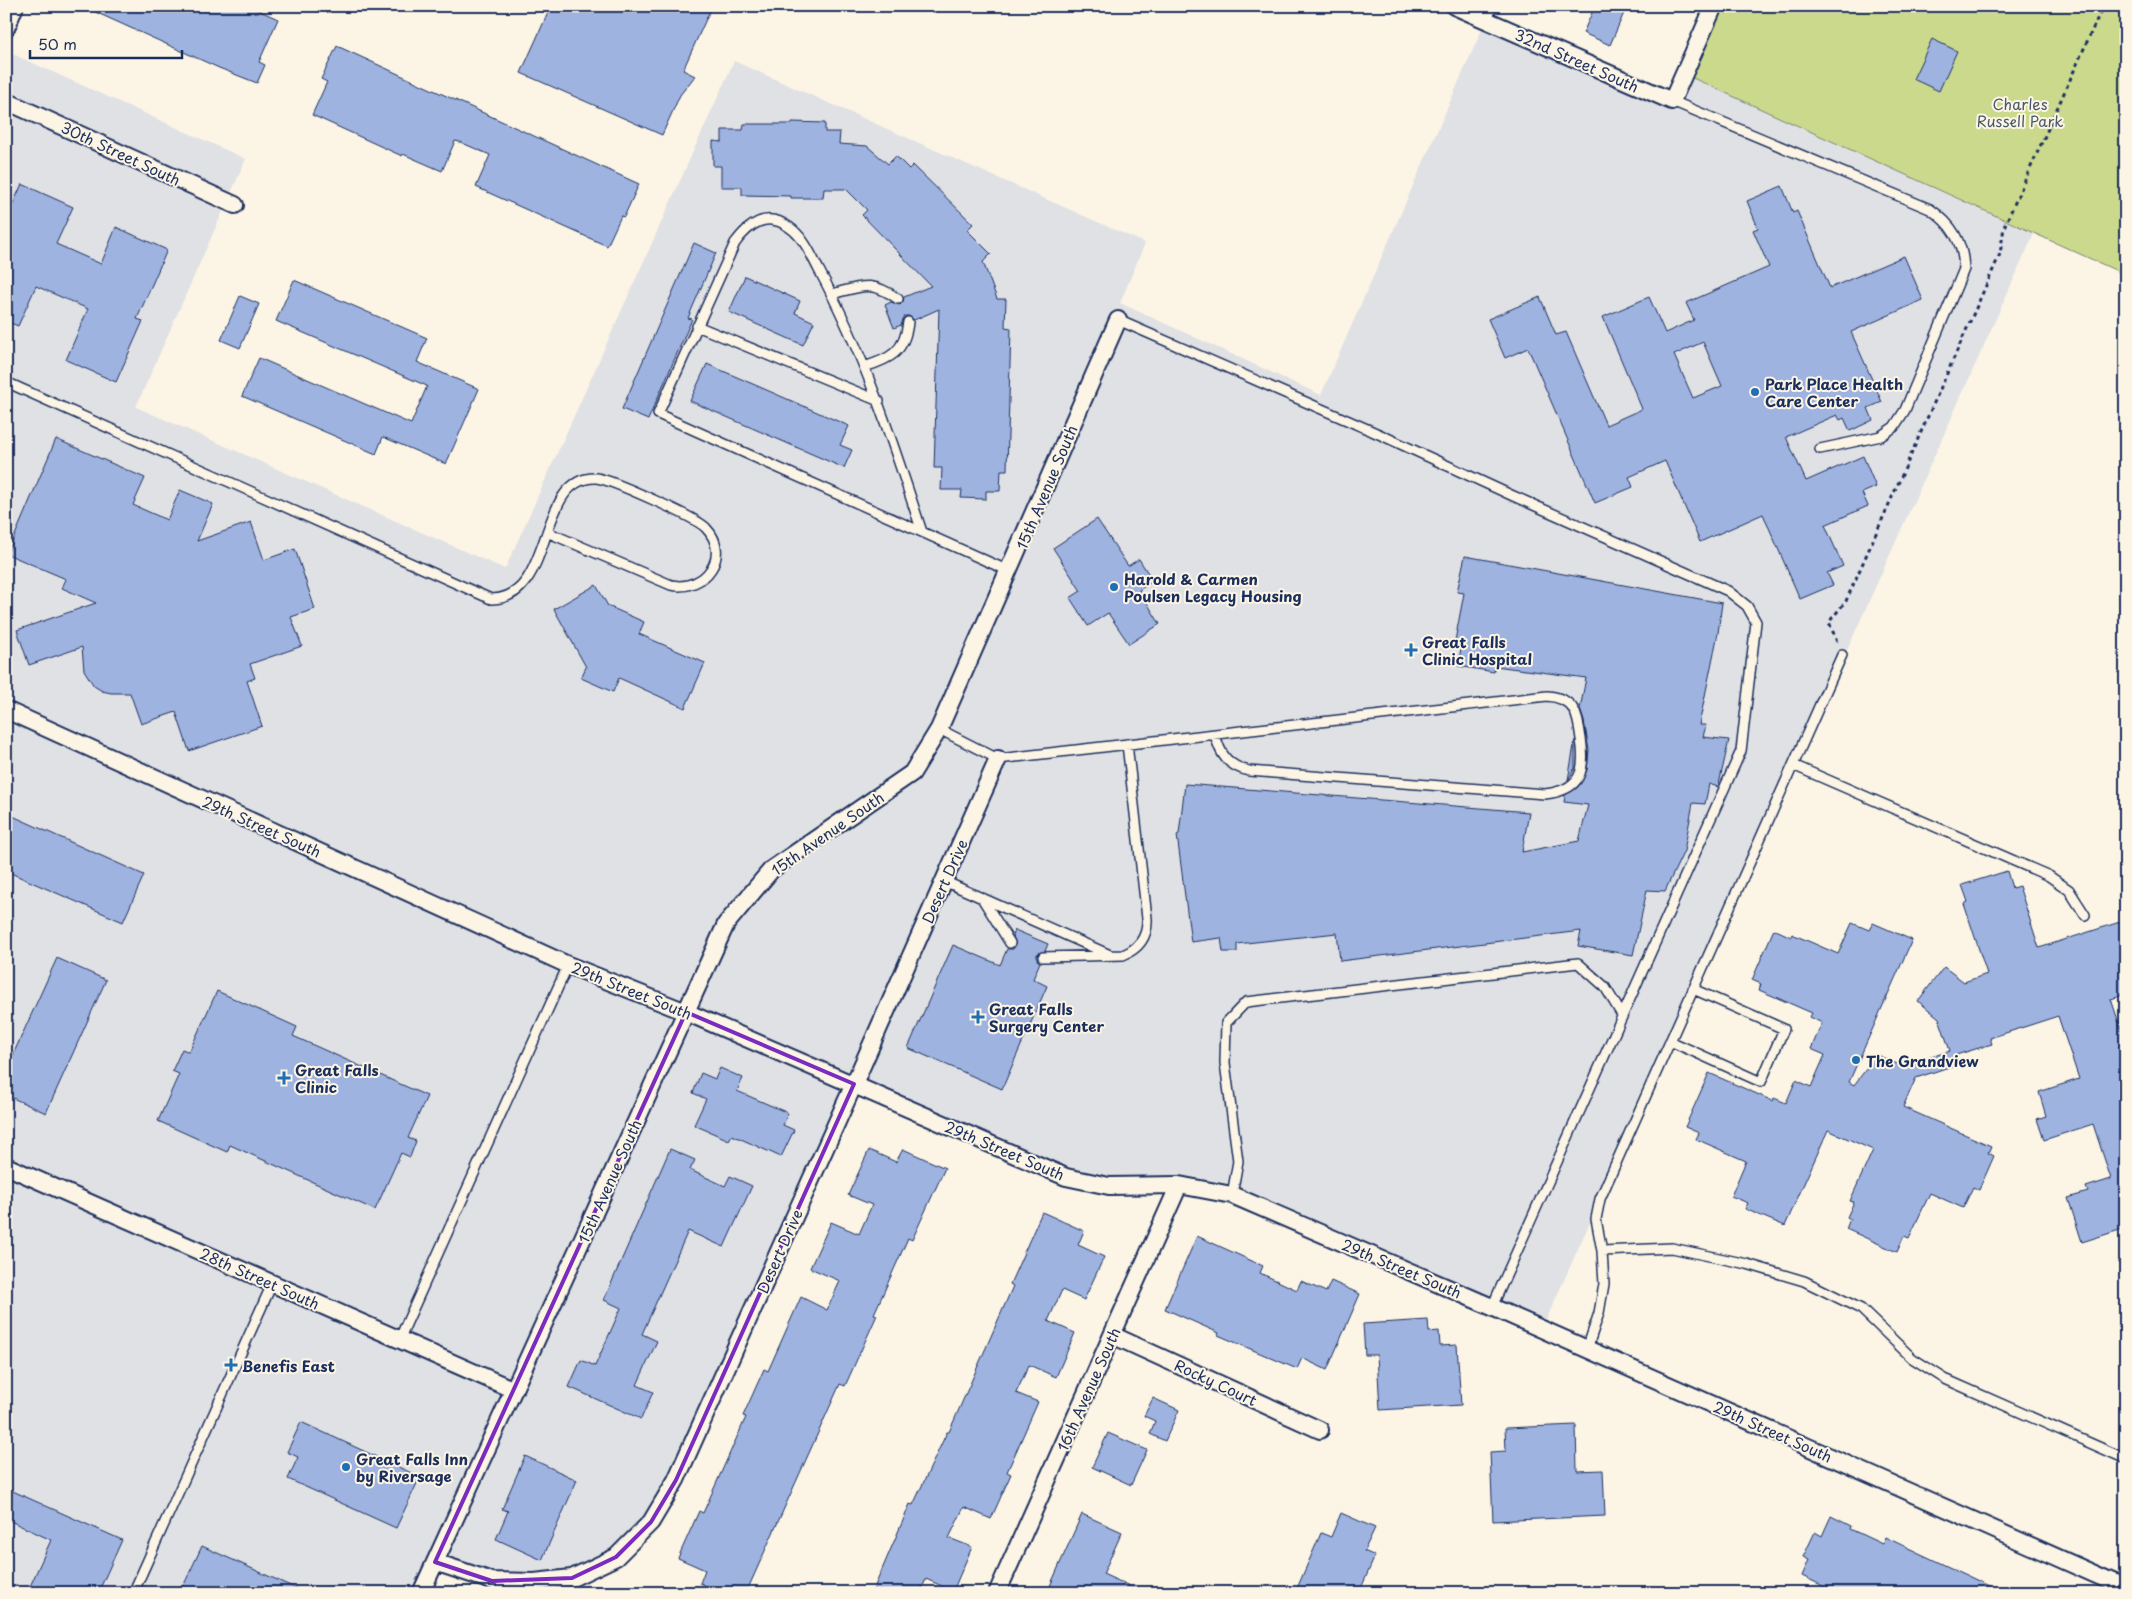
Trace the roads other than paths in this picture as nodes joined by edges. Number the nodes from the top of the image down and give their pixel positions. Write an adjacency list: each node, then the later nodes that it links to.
1 (16, 6): 5 (street)
2 (1454, 6): 4 (street, 32nd Street South)
3 (1714, 6): 7 (street)
4 (1490, 13): 7 (street, 32nd Street South)
5 (6, 28)
6 (6, 100): 8 (street, 30th Street South)
7 (1672, 101): 17 (lane)
8 (235, 205)
9 (832, 294): 10 (lane); 13 (lane); 14 (lane)
10 (898, 299)
11 (1118, 320): 20 (street, 15th Avenue South); 37 (lane)
12 (908, 322): 14 (lane)
13 (697, 326): 16 (lane); 19 (lane)
14 (864, 367): 16 (lane)
15 (6, 382): 18 (lane)
16 (878, 401): 19 (lane)
17 (1820, 449)
18 (548, 532): 18 (lane)
19 (922, 532): 20 (lane)
20 (1009, 571): 23 (street, 15th Avenue South)
21 (1842, 655): 27 (lane)
22 (6, 710): 34 (street, 29th Street South)
23 (939, 729): 26 (lane); 36 (street, 15th Avenue South)
24 (1215, 734): 24 (lane); 25 (lane)
25 (1127, 744): 26 (lane); 32 (lane)
26 (998, 759): 28 (street, Desert Drive)
27 (1793, 765): 30 (lane); 35 (lane)
28 (944, 881): 29 (lane); 39 (street, Desert Drive)
29 (982, 898): 31 (lane); 32 (lane)
30 (2085, 914)
31 (1010, 943)
32 (1111, 956): 33 (lane)
33 (1043, 957)
34 (568, 965): 36 (street, 29th Street South); 47 (lane)
35 (1693, 989): 38 (lane); 38 (lane)
36 (686, 1012): 39 (street, 29th Street South); 49 (street, 15th Avenue South)
37 (1622, 1015): 42 (lane); 45 (lane)
38 (1670, 1042): 43 (lane)
39 (854, 1084): 41 (street, 29th Street South); 52 (street, Desert Drive)
40 (6, 1166): 44 (street, 28th Street South)
41 (1180, 1185): 42 (street, 29th Street South); 46 (street, 16th Avenue South)
42 (1232, 1195): 45 (street, 29th Street South)
43 (1602, 1251): 48 (lane); 51 (lane)
44 (272, 1284): 47 (street, 28th Street South); 54 (lane)
45 (1492, 1307): 48 (street, 29th Street South)
46 (1112, 1335): 50 (street, Rocky Court); 56 (street, 16th Avenue South)
47 (399, 1340): 49 (street, 28th Street South)
48 (1587, 1349): 53 (street, 29th Street South)
49 (514, 1390): 52 (street, 15th Avenue South)
50 (1320, 1430)
51 (2126, 1459)
52 (435, 1562): 55 (street, 15th Avenue South)
53 (2126, 1588)
54 (134, 1591)
55 (422, 1593)
56 (996, 1593)

